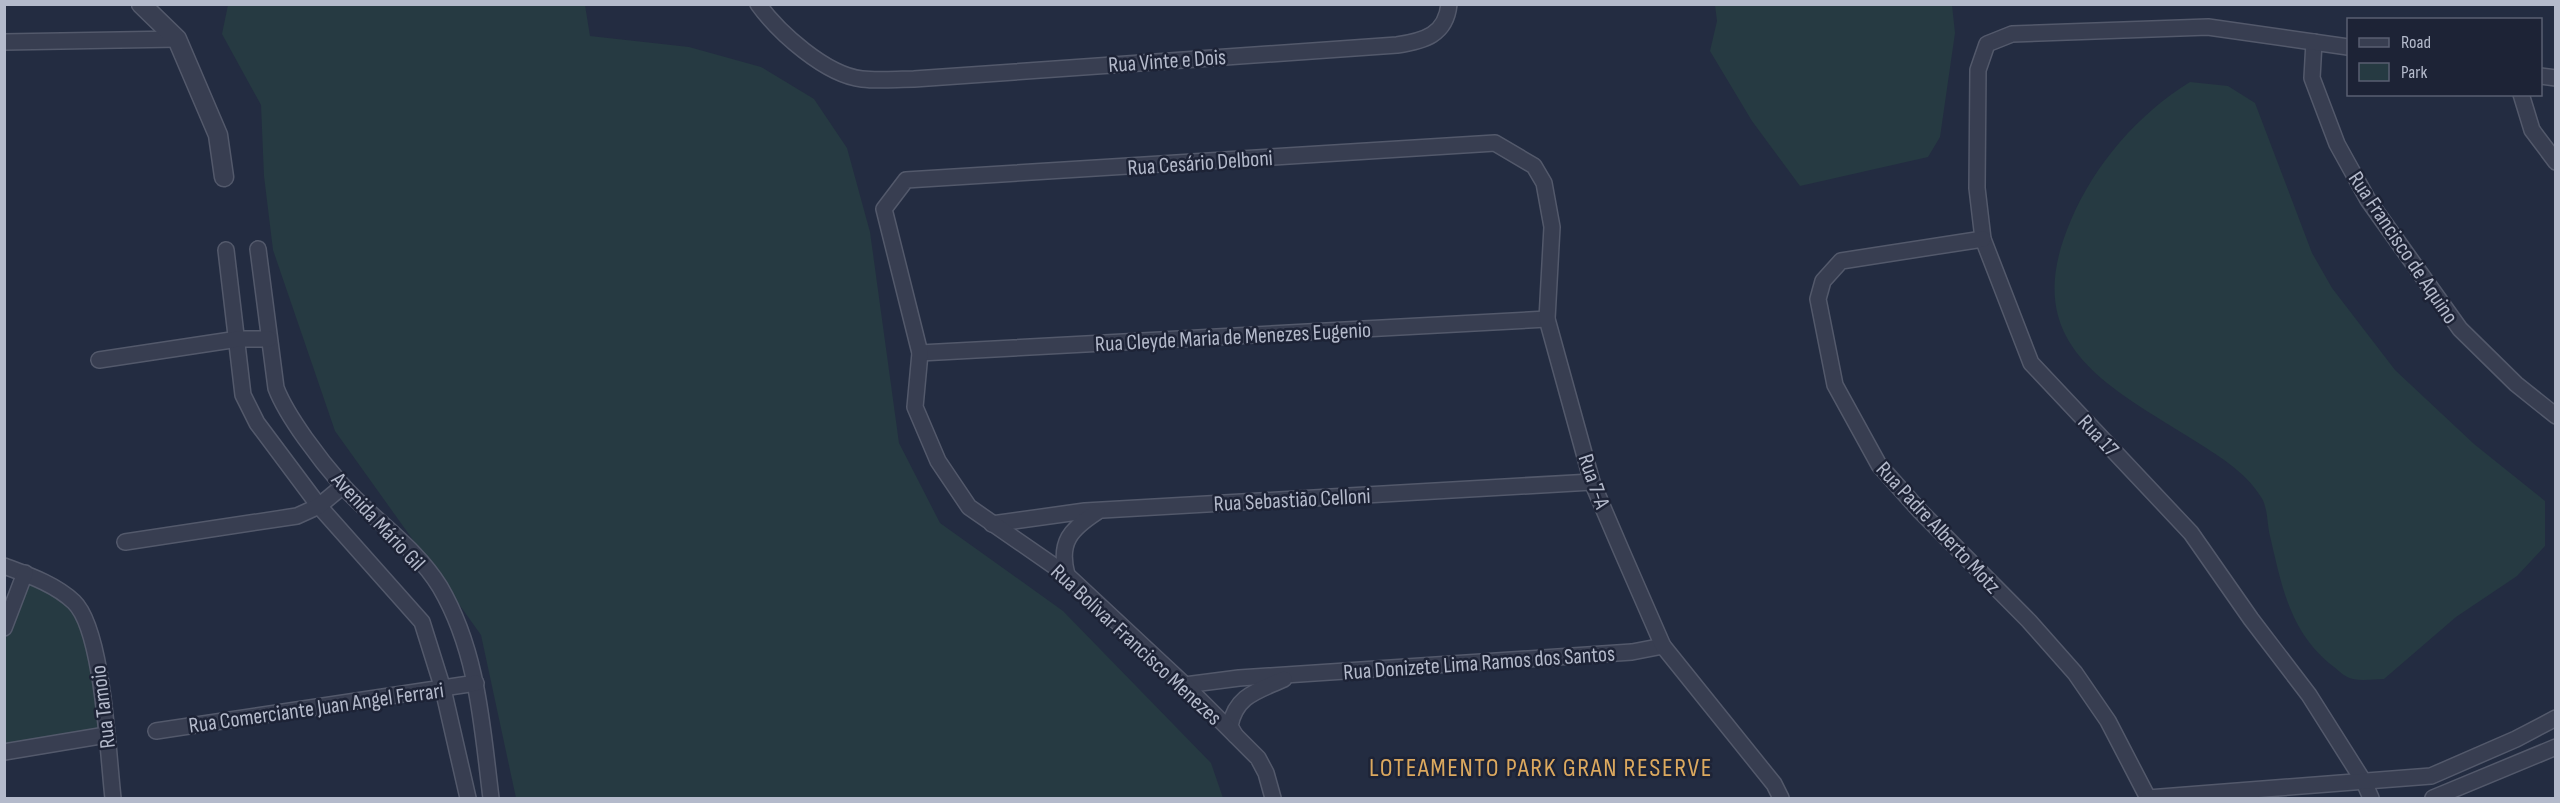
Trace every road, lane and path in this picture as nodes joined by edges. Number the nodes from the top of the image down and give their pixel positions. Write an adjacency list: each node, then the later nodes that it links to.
1 (141, 4): 4 (street)
2 (758, 4): 3 (street, Rua Vinte e Dois)
3 (1449, 4)
4 (177, 39): 5 (street); 11 (street)
5 (4, 42)
6 (2314, 42): 7 (street); 13 (street, Rua 17); 21 (street, Rua Francisco de Aquino)
7 (2347, 47)
8 (2522, 96): 10 (street)
9 (1495, 143): 12 (street, Rua Cesário Delboni); 16 (street, Rua 7-A)
10 (2556, 162)
11 (224, 177)
12 (906, 180): 19 (street, Rua Bolivar Francisco Menezes)
13 (1983, 239): 45 (street, Rua 17); 51 (street, Rua Padre Alberto Motz)
14 (258, 249): 18 (street, Avenida Mário Gil)
15 (226, 250): 17 (street, Avenida Mário Gil)
16 (1547, 319): 19 (street, Rua Cleyde Maria de Menezes Eugenio); 22 (street, Rua 7-A)
17 (238, 339): 18 (street); 20 (street); 24 (street, Avenida Mário Gil)
18 (269, 339): 23 (street, Avenida Mário Gil)
19 (920, 353): 26 (street, Rua Bolivar Francisco Menezes)
20 (99, 360)
21 (2556, 416)
22 (1592, 482): 25 (street, Rua Sebastião Celloni); 32 (street, Rua 7-A)
23 (343, 486): 24 (street); 34 (street, Avenida Mário Gil)
24 (319, 506): 27 (street); 36 (street, Avenida Mário Gil)
25 (1098, 511): 26 (street, Rua Sebastião Celloni); 30 (street)
26 (992, 524): 30 (street, Rua Bolivar Francisco Menezes)
27 (125, 542)
28 (4, 566): 29 (street)
29 (25, 573): 31 (street); 39 (street, Rua Tamoio)
30 (1067, 575): 35 (street, Rua Bolivar Francisco Menezes)
31 (4, 628)
32 (1663, 646): 33 (street, Rua Donizete Lima Ramos dos Santos); 50 (street, Rua 7-A)
33 (1295, 675): 35 (street, Rua Donizete Lima Ramos dos Santos); 40 (street)
34 (476, 683): 36 (street, Rua Comerciante Juan Angel Ferrari); 48 (street, Avenida Mário Gil)
35 (1185, 685): 40 (street, Rua Bolivar Francisco Menezes)
36 (443, 689): 38 (street, Rua Comerciante Juan Angel Ferrari); 47 (street, Avenida Mário Gil)
37 (2556, 718): 41 (street)
38 (156, 731)
39 (106, 735): 43 (street); 46 (street, Rua Tamoio)
40 (1236, 737): 49 (street, Rua Bolivar Francisco Menezes)
41 (2516, 739): 44 (street); 45 (street)
42 (2556, 747): 44 (street)
43 (4, 752)
44 (2523, 760): 53 (street)
45 (2364, 782): 51 (street); 52 (street, Rua 17)
46 (113, 798)
47 (468, 798)
48 (491, 798)
49 (1273, 798)
50 (1780, 798)
51 (2148, 798)
52 (2371, 798)
53 (2433, 798)

